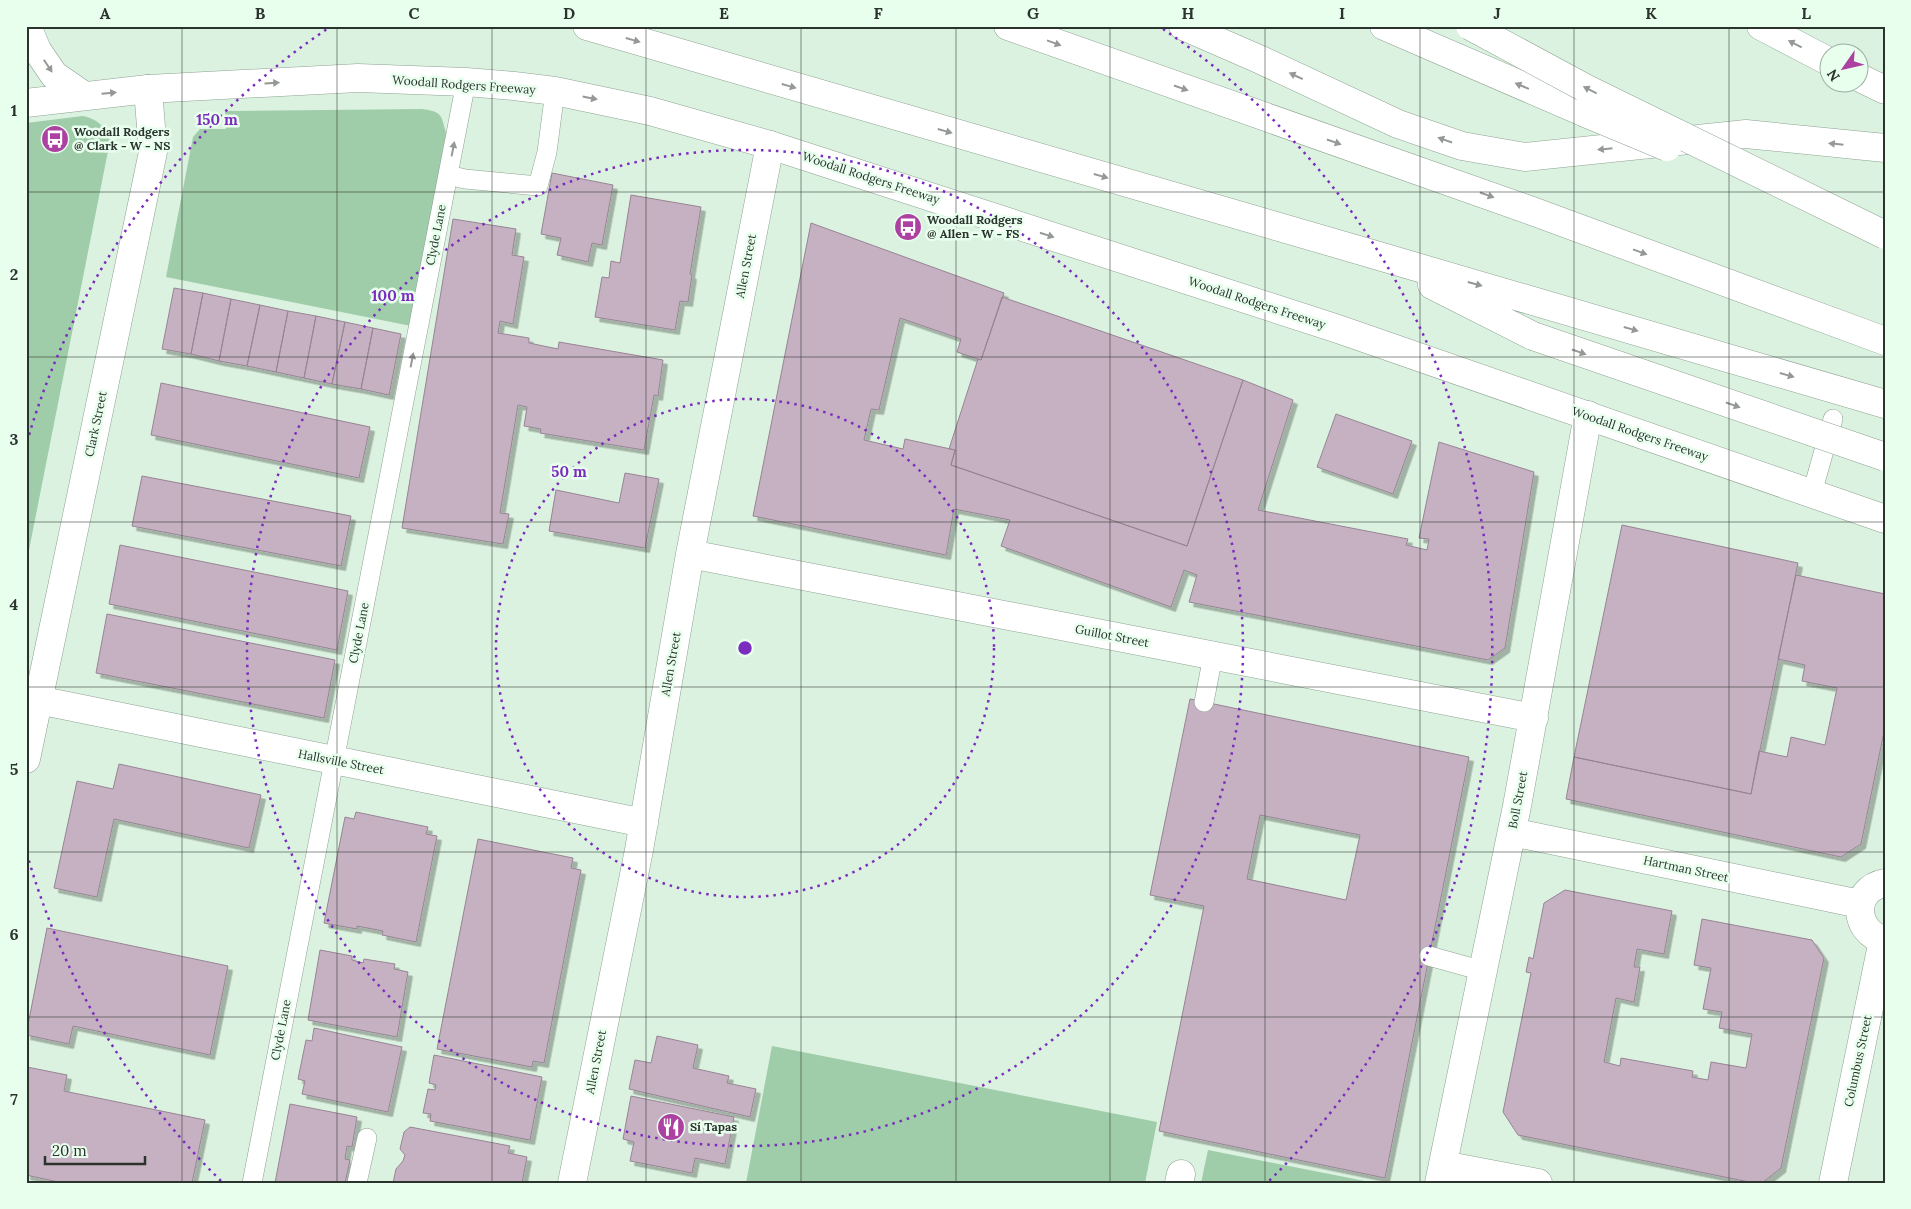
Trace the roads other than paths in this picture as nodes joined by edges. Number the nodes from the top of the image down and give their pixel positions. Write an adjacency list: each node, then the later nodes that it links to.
1 (27, 26): 14 (main road, one-way to 14)
2 (586, 26): 21 (main road, one-way to 21)
3 (1008, 26): 22 (main road, one-way to 22)
4 (1183, 26): 17 (main road, one-way to 4)
5 (1384, 26): 20 (main road, one-way to 5, bridge)
6 (1470, 26): 19 (main road, one-way to 6, bridge)
7 (1760, 26): 8 (main road, one-way to 7)
8 (1818, 56)
9 (466, 82): 11 (main road, Woodall Rodgers Freeway, one-way to 9); 13 (main road, Woodall Rodgers Freeway); 18 (lane, Clyde Lane, one-way to 9)
10 (1868, 82): 12 (main road)
11 (148, 89): 14 (main road, Woodall Rodgers Freeway, one-way to 11); 31 (main road, Clark Street)
12 (1885, 90)
13 (555, 91): 16 (main road, Woodall Rodgers Freeway, one-way to 16); 18 (lane)
14 (82, 95): 15 (main road, Woodall Rodgers Freeway)
15 (26, 103)
16 (770, 145): 24 (main road, Woodall Rodgers Freeway, one-way to 24); 29 (main road, Allen Street)
17 (1885, 148)
18 (448, 175): 35 (lane, Clyde Lane, one-way to 18)
19 (1885, 235)
20 (1885, 239)
21 (1377, 257): 23 (main road, one-way to 23); 26 (main road, one-way to 26, bridge)
22 (1885, 341)
23 (1885, 404)
24 (1588, 415): 27 (main road, Woodall Rodgers Freeway); 33 (main road, Boll Street)
25 (1833, 419): 27 (lane)
26 (1885, 457)
27 (1812, 493): 28 (main road, Woodall Rodgers Freeway)
28 (1885, 518)
29 (690, 554): 30 (main road, Guillot Street); 36 (main road, Allen Street)
30 (1213, 656): 32 (lane); 33 (main road, Guillot Street)
31 (38, 700): 34 (main road, Clark Street); 35 (main road, Hallsville Street)
32 (1204, 702)
33 (1534, 718): 37 (main road, Boll Street)
34 (26, 759)
35 (334, 760): 36 (main road, Hallsville Street); 45 (lane, Clyde Lane)
36 (644, 823): 47 (main road, Allen Street)
37 (1512, 832): 39 (main road, Hartman Street); 42 (main road, Boll Street)
38 (1885, 883): 39 (main road)
39 (1860, 904): 40 (main road, Columbus Street)
40 (1884, 940): 49 (main road, Columbus Street)
41 (1429, 956): 42 (lane)
42 (1483, 971): 44 (main road, Boll Street)
43 (367, 1138): 46 (lane)
44 (1441, 1174): 48 (main road)
45 (252, 1183)
46 (357, 1183)
47 (572, 1183)
48 (1538, 1183)
49 (1833, 1183)

